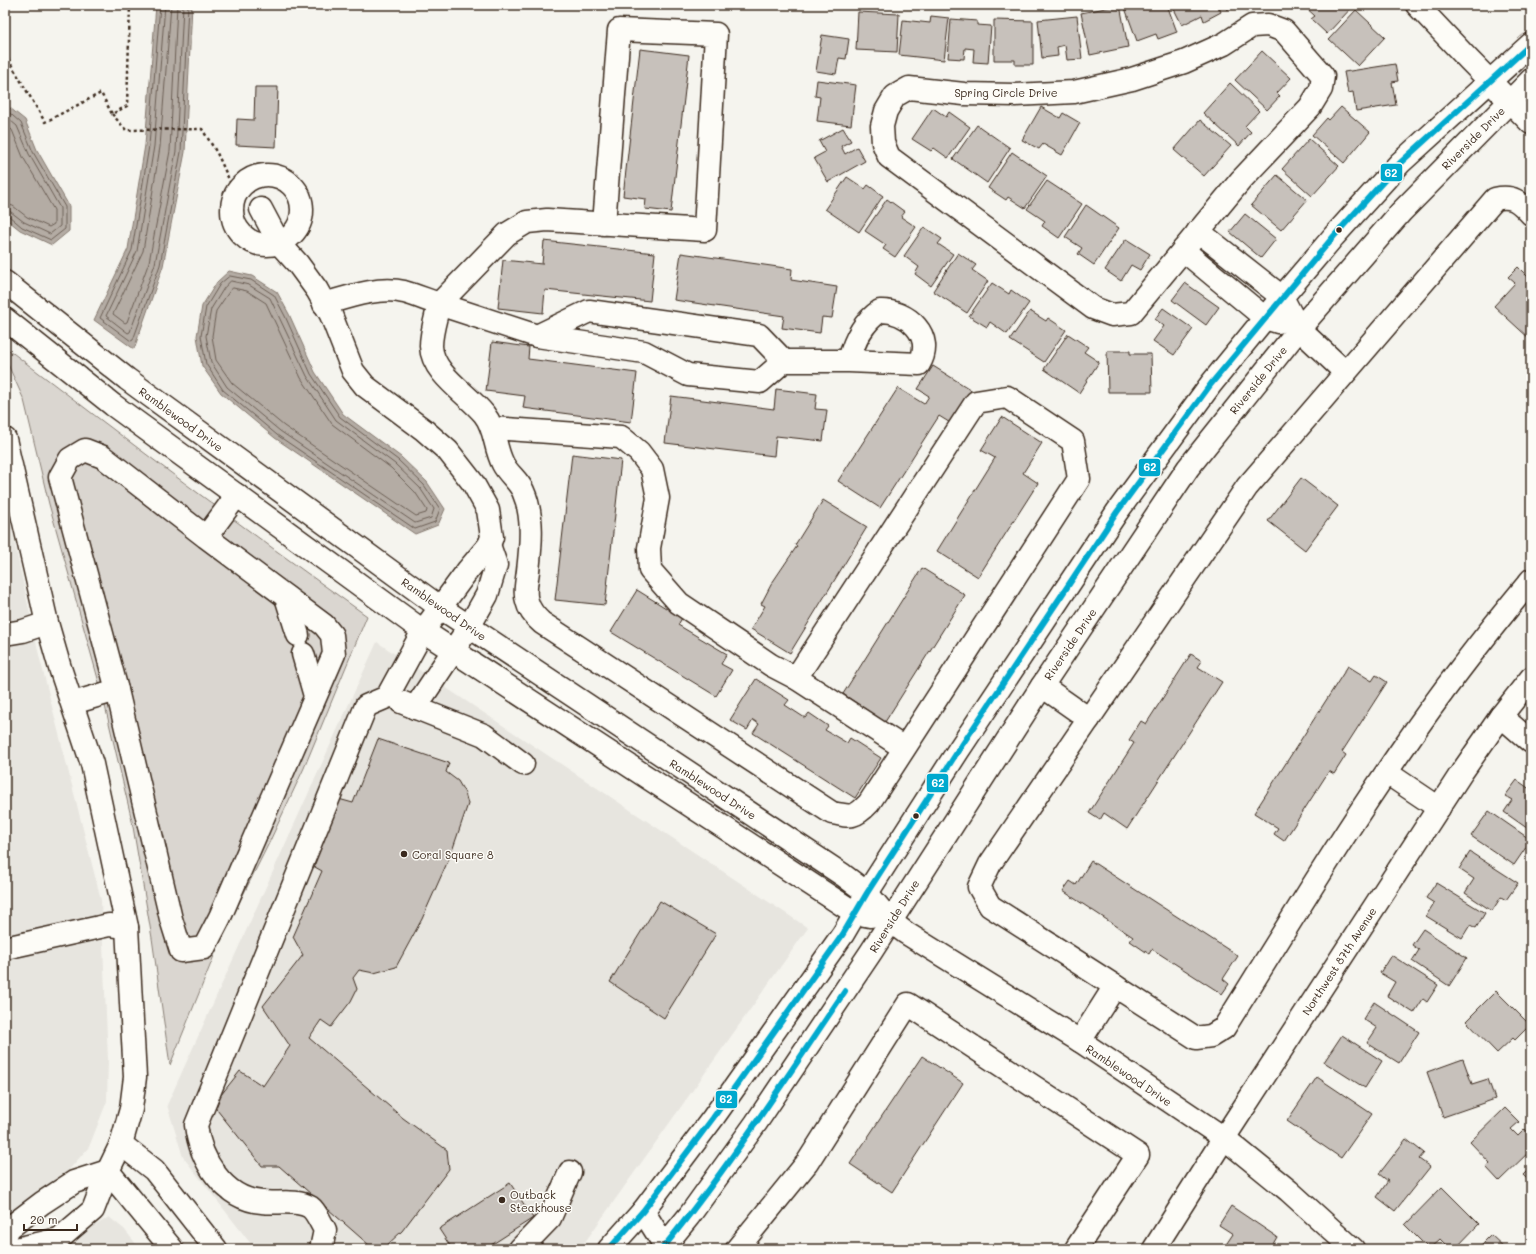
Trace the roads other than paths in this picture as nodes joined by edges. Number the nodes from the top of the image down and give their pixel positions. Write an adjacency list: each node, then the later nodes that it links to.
1 (1417, 5): 4 (street)
2 (1531, 44): 4 (street)
3 (1531, 80): 5 (street, Riverside Drive)
4 (1489, 81): 5 (street); 14 (street)
5 (1510, 101): 6 (street); 19 (street, Riverside Drive)
6 (1531, 123)
7 (261, 209): 11 (street)
8 (1531, 214): 23 (street)
9 (604, 224): 9 (street); 16 (street)
10 (1198, 231): 12 (street, Spring Circle Drive); 12 (street, Spring Circle Drive); 14 (street)
11 (279, 242): 11 (street); 15 (street)
12 (1183, 250): 17 (street)
13 (5, 282): 31 (street, Ramblewood Drive)
14 (1282, 297): 17 (street); 19 (street)
15 (324, 304): 16 (street); 28 (street)
16 (439, 304): 20 (street); 24 (street)
17 (1265, 318): 19 (street); 52 (street)
18 (5, 319): 26 (street, Ramblewood Drive)
19 (1299, 329): 23 (street); 39 (street, Riverside Drive)
20 (537, 336): 21 (street); 21 (street)
21 (784, 361): 22 (street)
22 (848, 361)
23 (1345, 372): 46 (street)
24 (493, 428): 37 (street); 48 (street)
25 (5, 439): 32 (street)
26 (237, 495): 27 (street); 34 (street, Ramblewood Drive)
27 (206, 536): 30 (street); 40 (street)
28 (489, 545): 31 (street); 33 (street)
29 (1531, 580): 50 (street)
30 (286, 597): 41 (street); 41 (street)
31 (441, 608): 33 (street, Ramblewood Drive); 34 (street)
32 (47, 623): 35 (street); 43 (street)
33 (469, 627): 36 (street); 52 (street, Ramblewood Drive)
34 (423, 631): 36 (street, Ramblewood Drive); 42 (street)
35 (5, 634)
36 (453, 651): 44 (street); 53 (street, Ramblewood Drive)
37 (796, 678): 48 (street); 48 (street)
38 (1531, 678): 45 (street, Northwest 87th Avenue)
39 (1042, 686): 46 (street); 54 (street, Riverside Drive)
40 (116, 690): 41 (street); 43 (street)
41 (315, 696)
42 (387, 697): 44 (street); 69 (street)
43 (73, 703): 55 (street)
44 (415, 708): 49 (street)
45 (1501, 716): 47 (street); 51 (street, Northwest 87th Avenue)
46 (1088, 719): 57 (street)
47 (1531, 742)
48 (904, 748)
49 (523, 764)
50 (1387, 773): 51 (street); 57 (street)
51 (1439, 808): 59 (street, Northwest 87th Avenue)
52 (867, 893): 53 (street); 54 (street, Ramblewood Drive)
53 (855, 913): 54 (street, Ramblewood Drive); 63 (street)
54 (890, 921): 58 (street, Ramblewood Drive); 65 (street, Riverside Drive)
55 (127, 927): 56 (street); 60 (street)
56 (5, 948)
57 (1114, 986): 58 (street)
58 (1080, 1041): 59 (street, Ramblewood Drive)
59 (1224, 1138): 74 (street, Northwest 87th Avenue); 75 (street, Ramblewood Drive)
60 (121, 1144): 61 (street); 68 (street)
61 (108, 1171): 64 (street); 66 (street); 67 (street)
62 (570, 1172): 70 (street)
63 (643, 1211): 65 (street); 71 (street)
64 (5, 1237)
65 (667, 1248)
66 (16, 1249)
67 (172, 1249)
68 (216, 1249)
69 (321, 1249)
70 (520, 1249)
71 (609, 1249)
72 (737, 1249): 73 (street)
73 (1076, 1249)
74 (1154, 1249)
75 (1353, 1249)

